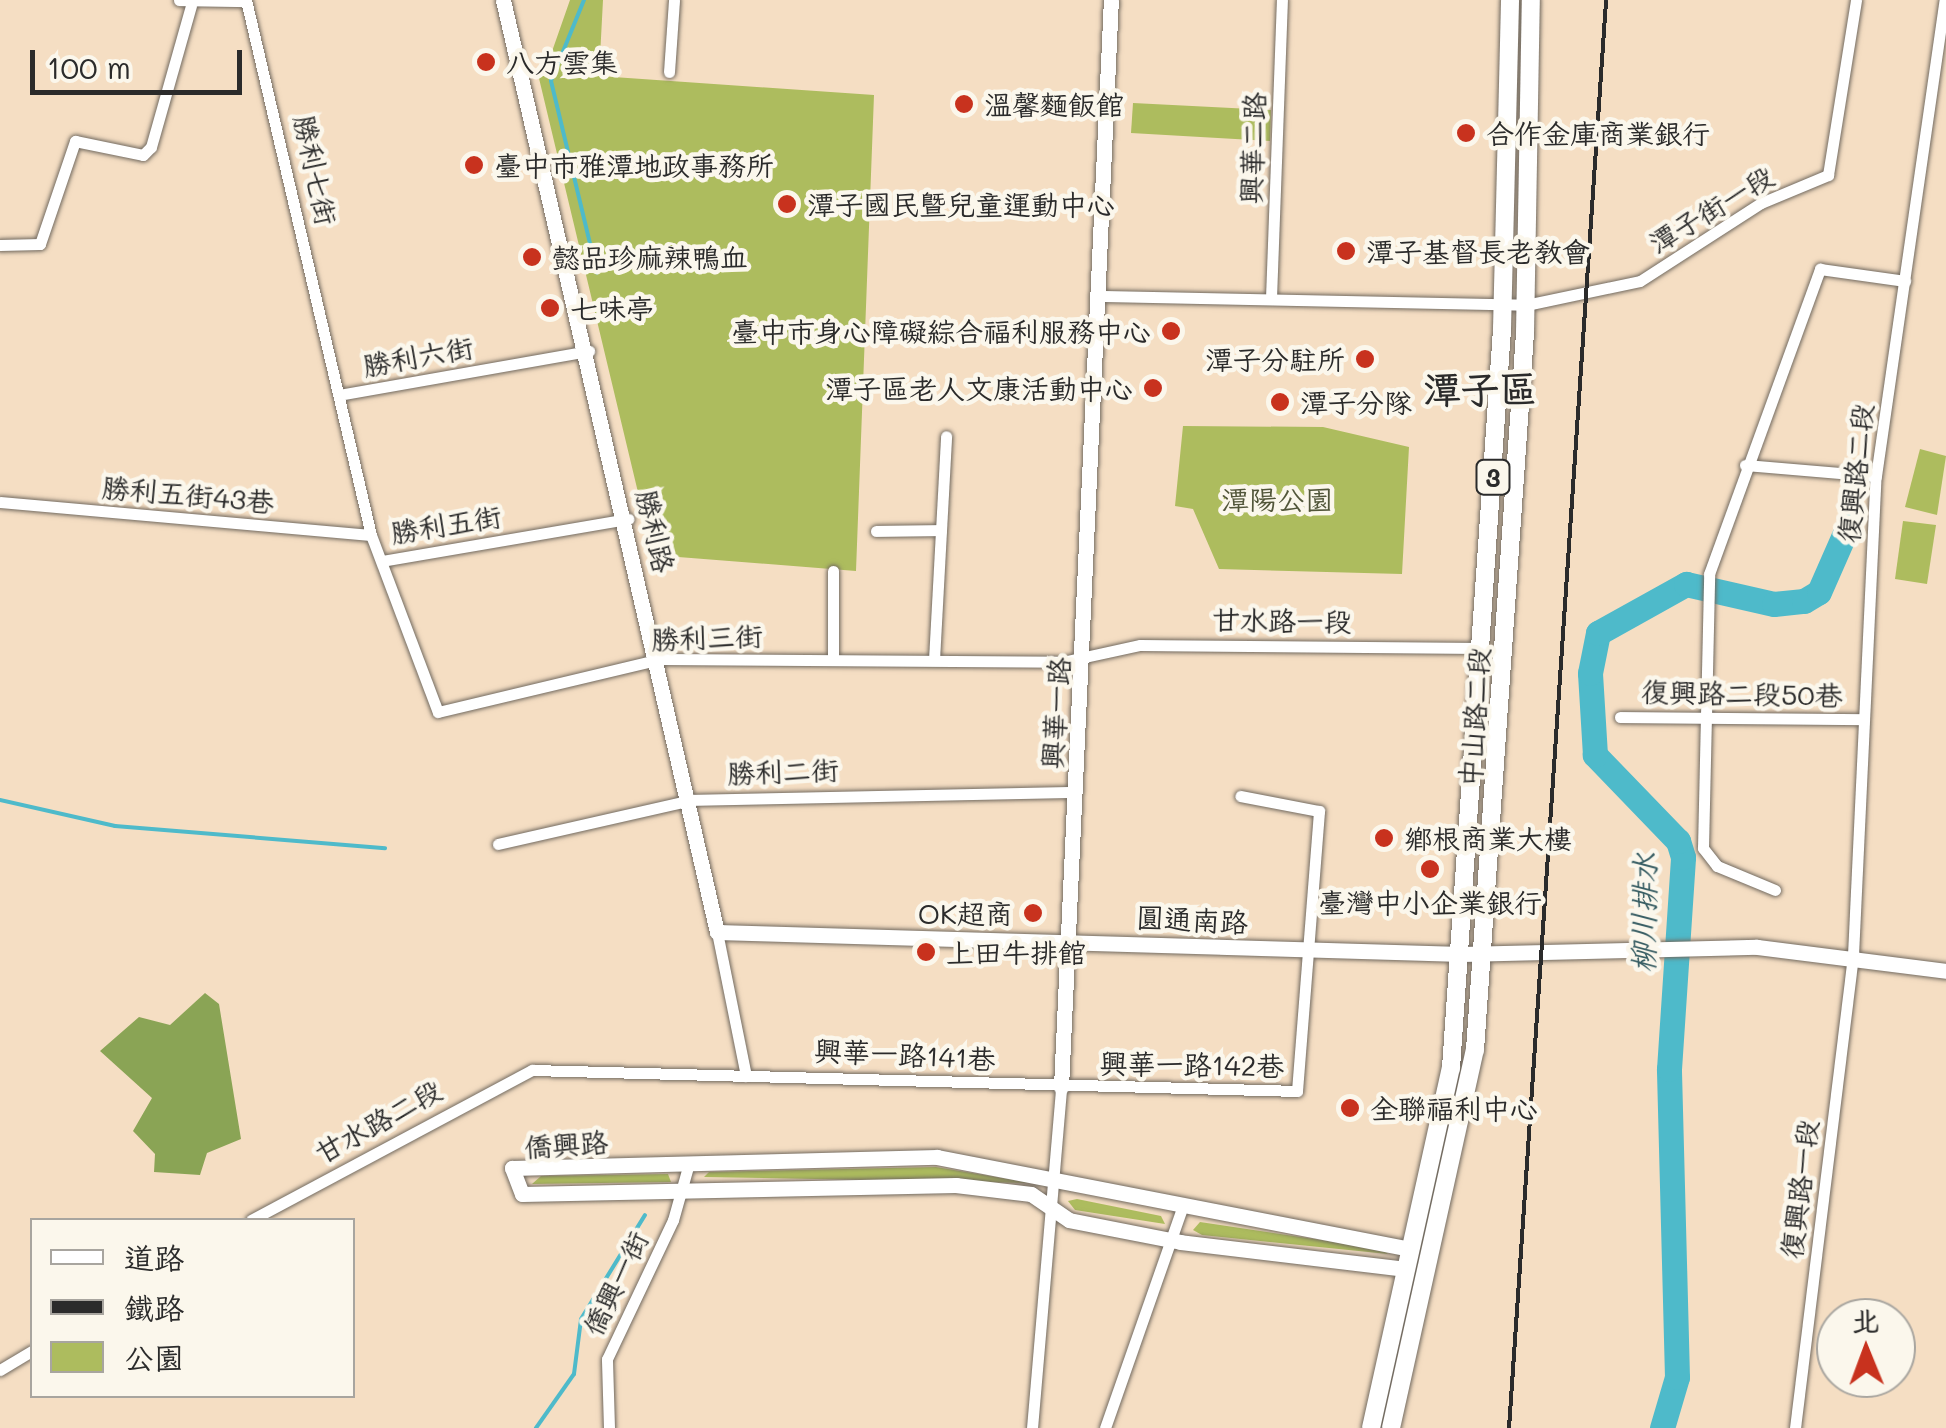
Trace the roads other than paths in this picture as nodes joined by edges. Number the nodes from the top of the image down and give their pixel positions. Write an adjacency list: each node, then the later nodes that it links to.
1 (178, 0): 11 (street)
2 (503, 0): 20 (street, 勝利路)
3 (674, 0): 12 (street)
4 (1112, 0): 16 (street, 興華一路)
5 (1282, 0): 17 (street, 興華二路)
6 (1510, 0): 18 (main road, 中山路二段 / 3)
7 (1531, 0): 19 (main road, 中山路二段 / 3)
8 (1856, 0): 19 (street, 潭子街一段)
9 (1944, 0): 15 (street, 復興路二段)
10 (246, 1): 11 (street); 14 (street, 勝利七街)
11 (191, 6): 13 (street)
12 (669, 72)
13 (0, 245)
14 (308, 252): 21 (street, 勝利六街)
15 (1905, 281): 23 (street); 24 (street, 復興路二段)
16 (1104, 296): 17 (street, 潭子街一段); 33 (street, 興華一路)
17 (1271, 298): 18 (street, 潭子街一段)
18 (1504, 304): 19 (street, 潭子街一段); 32 (main road, 中山路二段 / 3)
19 (1526, 305): 48 (main road, 中山路二段 / 3)
20 (589, 351): 21 (street, 勝利六街); 26 (street, 勝利路)
21 (339, 395): 29 (street, 勝利五街)
22 (946, 436): 27 (street)
23 (1745, 465): 24 (street); 39 (street)
24 (1876, 476): 38 (street, 復興路二段)
25 (0, 502): 29 (street, 勝利五街43巷)
26 (628, 520): 30 (street, 勝利五街); 34 (street, 勝利路)
27 (940, 530): 28 (street); 36 (street)
28 (876, 531)
29 (371, 534): 30 (street, 勝利五街)
30 (382, 561): 34 (street, 勝利三街)
31 (833, 571): 35 (street)
32 (1481, 648): 33 (street, 甘水路一段); 49 (main road, 中山路二段 / 3)
33 (1084, 656): 36 (street, 勝利三街); 40 (street, 興華一路)
34 (660, 659): 35 (street, 勝利三街); 42 (street, 勝利路)
35 (832, 660): 36 (street, 勝利三街)
36 (934, 660)
37 (1620, 717): 39 (street, 復興路二段50巷)
38 (1864, 719): 39 (street, 復興路二段50巷); 50 (street, 復興路二段)
39 (1703, 720): 44 (street)
40 (1075, 792): 42 (street, 勝利二街); 46 (street, 興華一路)
41 (1240, 796): 47 (street)
42 (692, 800): 43 (street, 勝利二街); 45 (street, 勝利路)
43 (498, 844)
44 (1774, 890)
45 (717, 932): 46 (street, 圓通南路); 53 (street, 勝利路)
46 (1069, 938): 47 (street, 圓通南路); 54 (street, 興華一路)
47 (1314, 950): 49 (street, 圓通南路); 54 (street, 興華一路142巷)
48 (1484, 952): 49 (street, 圓通南路); 50 (street, 圓通南路); 70 (main road, 中山路二段 / 3)
49 (1462, 954): 62 (main road, 中山路二段 / 3)
50 (1853, 955): 51 (street); 71 (street, 復興路一段)
51 (1946, 971)
52 (532, 1070): 53 (street, 興華一路141巷); 60 (street, 甘水路二段)
53 (746, 1076): 54 (street, 興華一路141巷)
54 (1061, 1087): 56 (street, 興華一路)
55 (689, 1163): 56 (street, 僑興路); 57 (street, 僑興一街); 57 (street, 僑興路)
56 (1054, 1182): 58 (street, 興華一路); 59 (street, 僑興路)
57 (685, 1190): 58 (street, 僑興路); 66 (street, 僑興一街)
58 (1051, 1208): 61 (street, 僑興路); 67 (street, 興華一路)
59 (1182, 1208): 61 (street); 62 (street, 僑興路)
60 (255, 1218)
61 (1174, 1241): 63 (street, 僑興路); 68 (street)
62 (1410, 1249): 63 (main road, 中山路二段 / 3)
63 (1406, 1268): 69 (main road, 中山路二段 / 3)
64 (30, 1352): 65 (street)
65 (0, 1370)
66 (608, 1428)
67 (1032, 1428)
68 (1105, 1428)
69 (1371, 1428)
70 (1391, 1428)
71 (1794, 1428)

